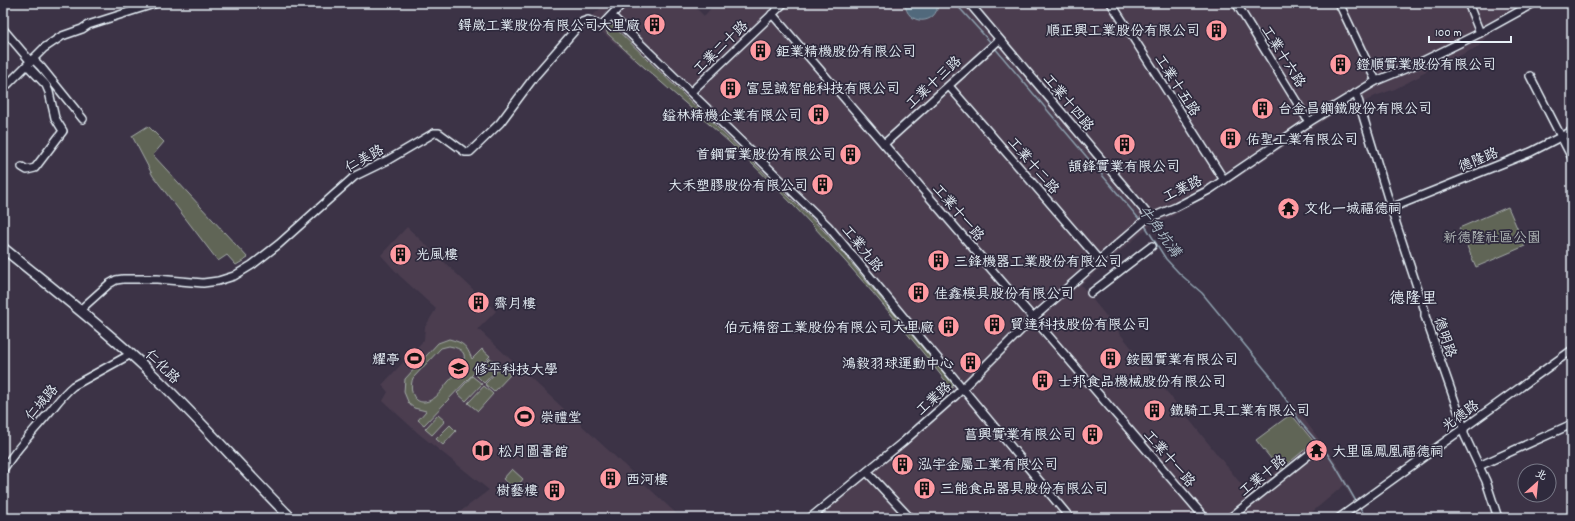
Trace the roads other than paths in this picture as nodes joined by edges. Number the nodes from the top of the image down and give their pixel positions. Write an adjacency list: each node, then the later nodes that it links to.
1 (157, 3): 15 (street)
2 (623, 3): 11 (street, 仁美路)
3 (784, 3): 10 (street, 工業二十路)
4 (968, 3): 14 (street, 工業十四路)
5 (1111, 3): 29 (street, 工業十五路)
6 (1236, 3): 23 (street, 工業十六路)
7 (1338, 3): 17 (street)
8 (1468, 3): 13 (street)
9 (1534, 3): 13 (street, 工業路)
10 (772, 14): 20 (street, 工業二十路); 26 (street, 工業十一路)
11 (612, 16): 20 (street, 工業九路); 36 (street, 仁美路)
12 (3, 29): 15 (street)
13 (1480, 34): 17 (street, 工業路)
14 (998, 41): 18 (street, 工業十三路); 31 (street, 工業十四路)
15 (30, 62): 19 (street); 22 (street); 28 (street)
16 (1530, 76): 25 (street)
17 (1376, 81): 21 (street, 工業路)
18 (949, 86): 26 (street, 工業十三路); 34 (street, 工業十二路)
19 (3, 89)
20 (691, 92): 40 (street, 工業九路)
21 (1356, 93): 23 (street, 工業路); 30 (street, 德明路)
22 (83, 119)
23 (1309, 122): 29 (street, 工業路)
24 (1572, 131): 25 (street, 德隆路)
25 (1561, 137): 27 (street); 30 (street, 德隆路)
26 (884, 144): 37 (street, 工業十一路)
27 (1572, 158)
28 (22, 167)
29 (1224, 180): 31 (street, 工業路)
30 (1391, 208): 42 (street, 德明路)
31 (1149, 218): 34 (street, 工業路)
32 (1152, 246): 35 (street)
33 (3, 248): 36 (main road, 仁化路)
34 (1099, 260): 37 (street, 工業路)
35 (1091, 293)
36 (80, 310): 39 (main road, 仁化路)
37 (1033, 318): 40 (street, 工業路); 51 (street, 工業十一路)
38 (1572, 350): 42 (street, 光德路)
39 (131, 354): 45 (street, 仁城路); 47 (main road, 仁化路)
40 (963, 388): 46 (street, 工業路); 50 (street, 工業九路)
41 (1572, 424): 44 (street)
42 (1464, 428): 44 (street, 德明路); 53 (street, 光德路)
43 (1311, 453): 52 (street, 工業十路)
44 (1479, 466): 54 (street, 德明路)
45 (3, 470)
46 (867, 472): 48 (street, 工業路); 49 (street)
47 (291, 518)
48 (810, 518)
49 (910, 518)
50 (1070, 518)
51 (1205, 518)
52 (1230, 518)
53 (1339, 518)
54 (1498, 518)

